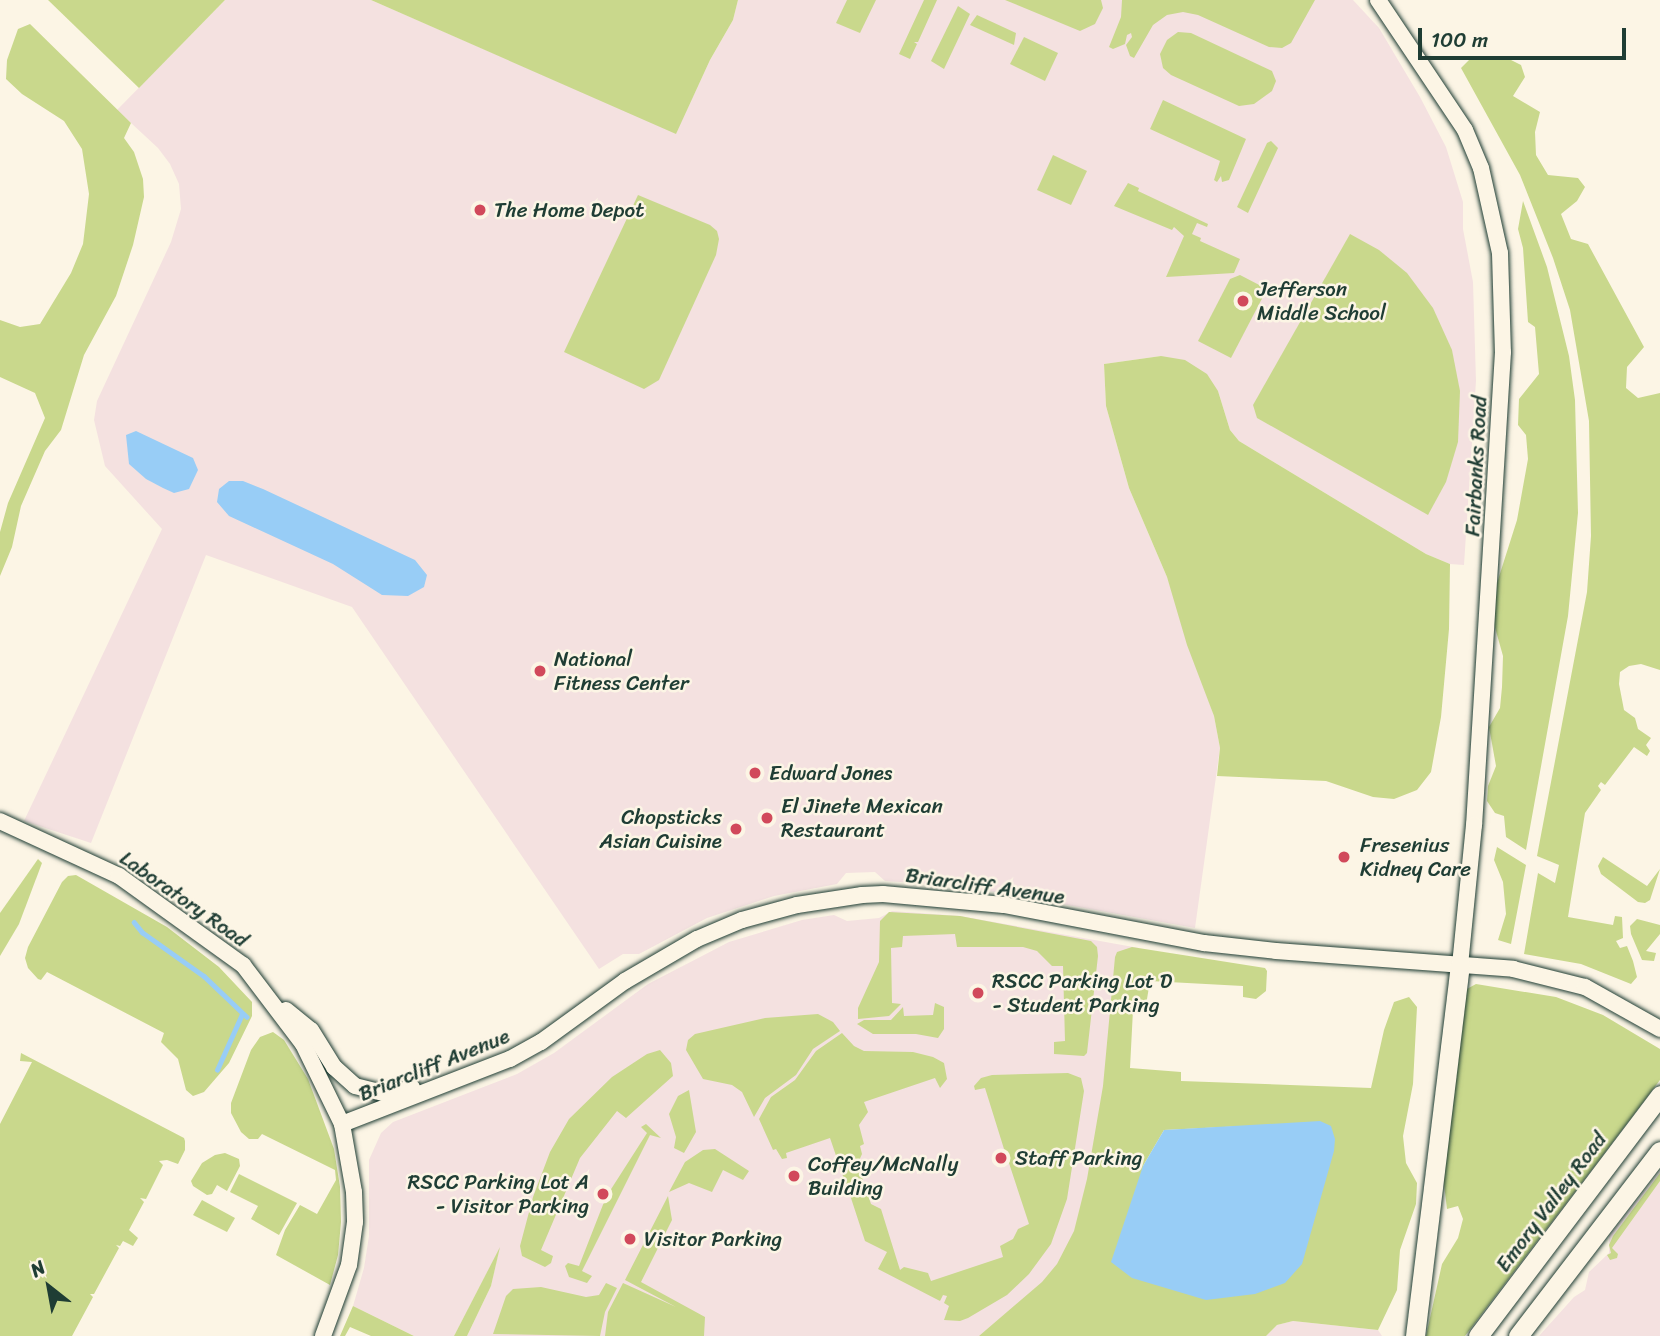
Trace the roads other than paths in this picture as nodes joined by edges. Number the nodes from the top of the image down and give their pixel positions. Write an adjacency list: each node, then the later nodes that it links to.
1 (1378, 0): 3 (street, Fairbanks Road)
2 (0, 821): 4 (street, Laboratory Road)
3 (1460, 965): 5 (street, Briarcliff Avenue); 6 (street, Briarcliff Avenue); 11 (main road)
4 (278, 1007): 6 (street); 8 (street, Laboratory Road)
5 (1660, 1029)
6 (491, 1068): 8 (street, Briarcliff Avenue)
7 (1660, 1095): 12 (main road, Emory Valley Road)
8 (342, 1125): 10 (street, Laboratory Road)
9 (1660, 1151): 13 (main road)
10 (323, 1336)
11 (1415, 1336)
12 (1478, 1336)
13 (1518, 1336)

